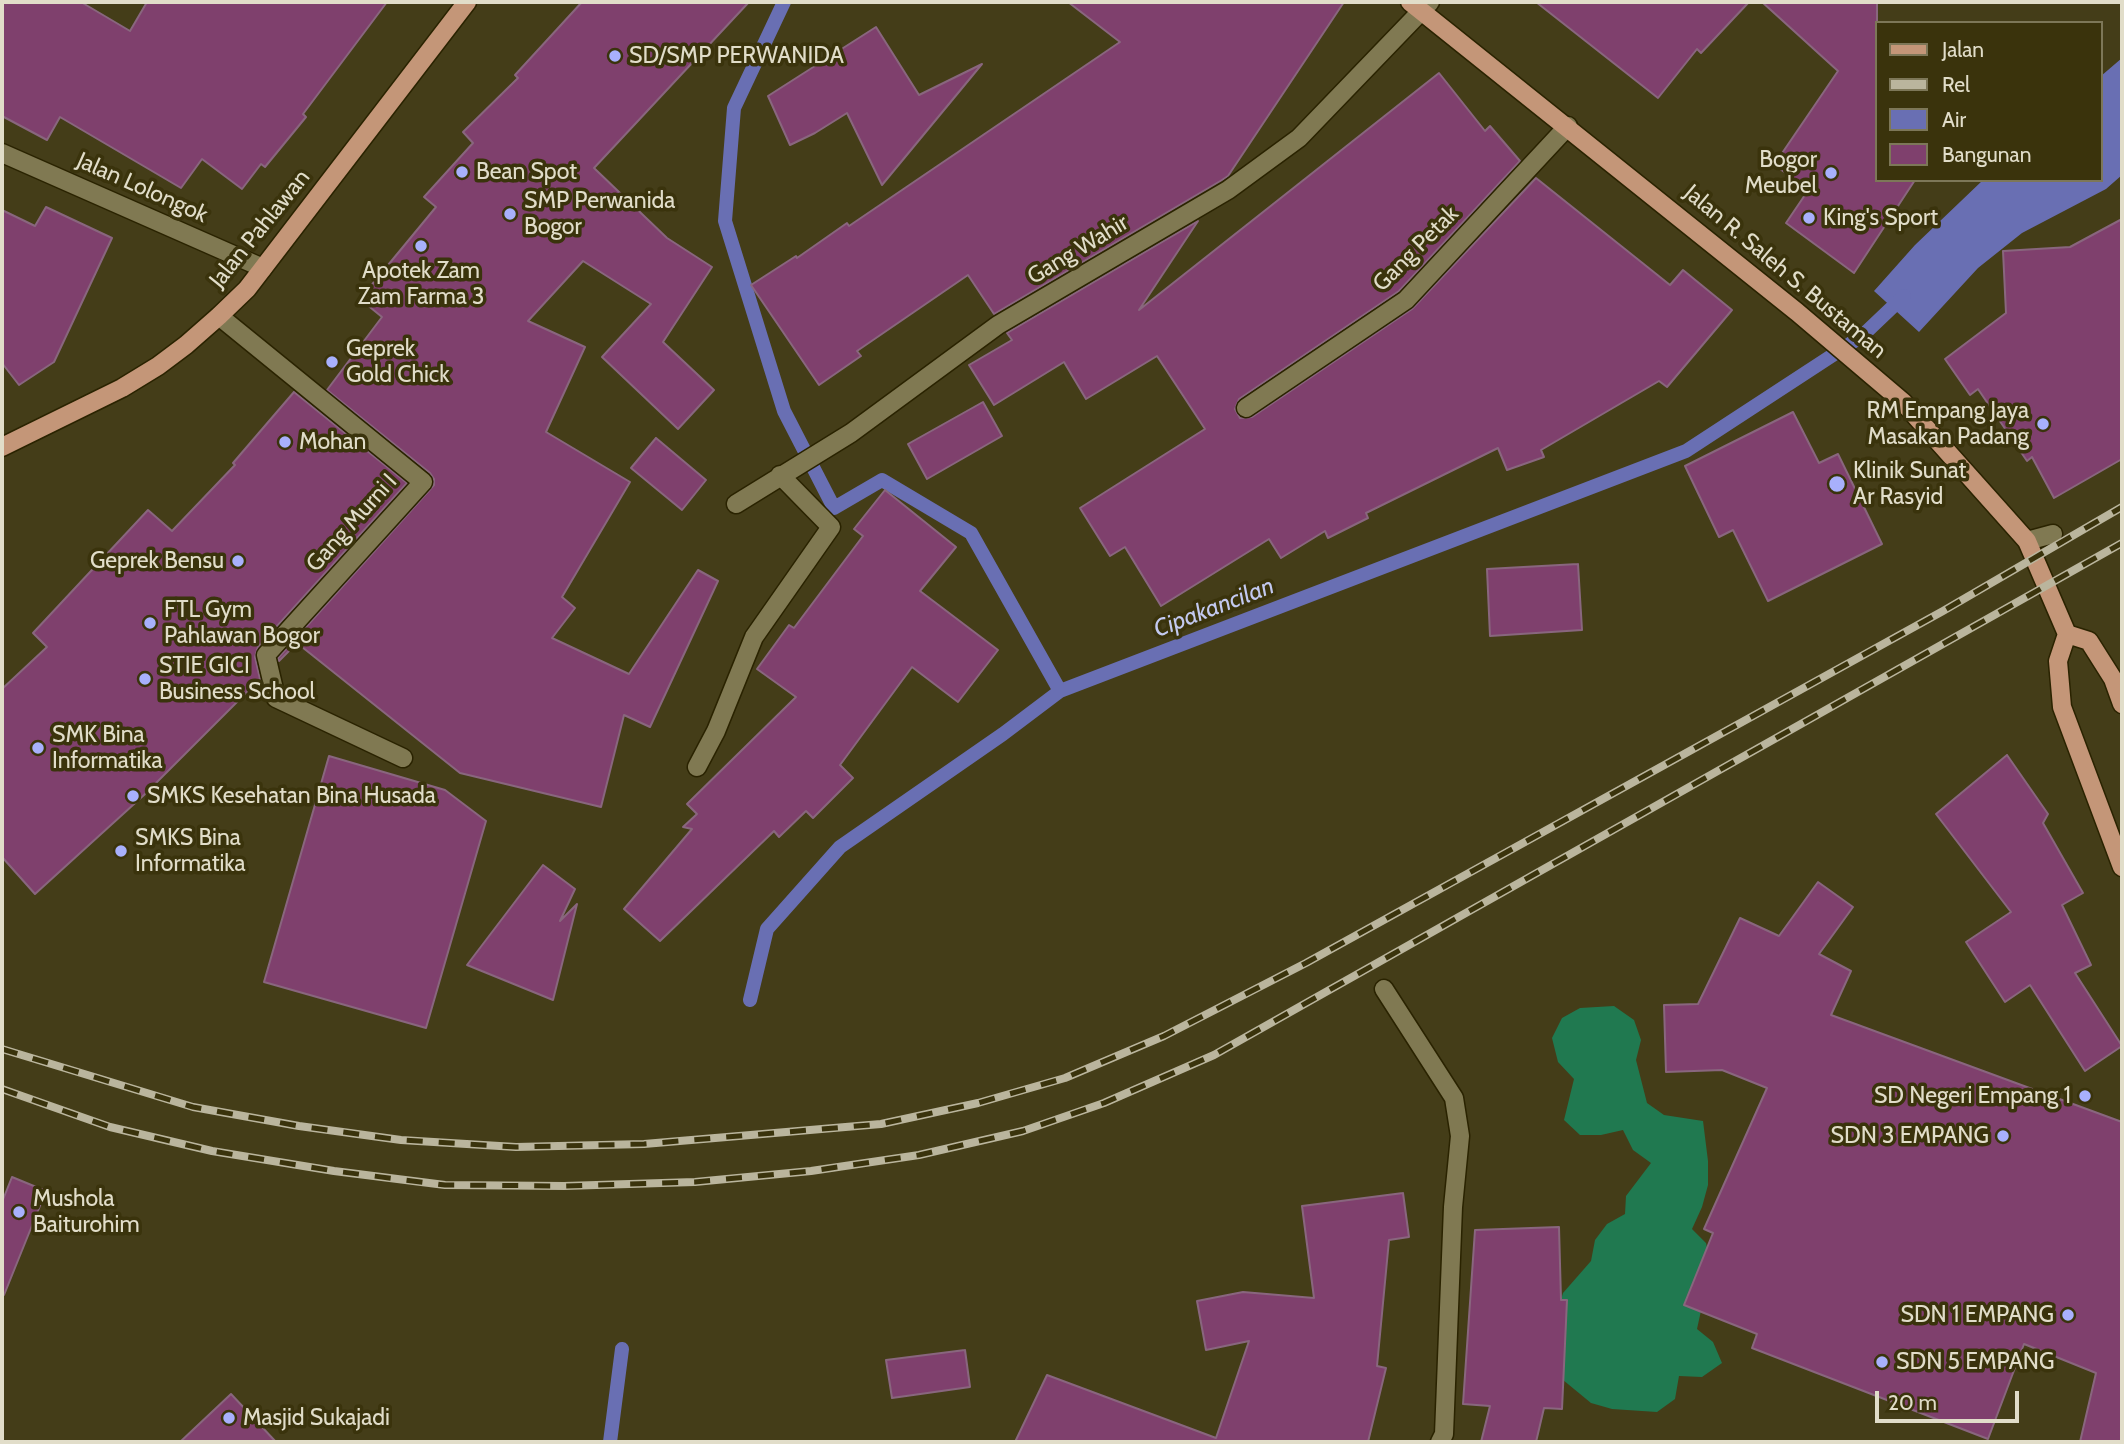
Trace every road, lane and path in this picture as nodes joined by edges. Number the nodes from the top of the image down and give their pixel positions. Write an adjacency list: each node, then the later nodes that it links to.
1 (467, 2): 5 (main road, Jalan Pahlawan)
2 (1420, 5): 3 (main road, Jalan R. Saleh S. Bustaman); 9 (street, Gang Wahir)
3 (1567, 126): 7 (street, Gang Petak); 12 (main road, Jalan R. Saleh S. Bustaman)
4 (2, 153): 5 (street, Jalan Lolongok)
5 (263, 268): 6 (main road, Jalan Pahlawan)
6 (219, 316): 8 (main road, Jalan Pahlawan); 15 (street, Gang Murni I)
7 (1246, 408)
8 (2, 447)
9 (783, 473): 10 (street, Gang Wahir); 16 (street)
10 (736, 504)
11 (2053, 534): 12 (street)
12 (2027, 541): 13 (main road, Jalan R. Saleh S. Bustaman)
13 (2067, 634): 14 (main road); 17 (main road)
14 (2122, 704)
15 (403, 758)
16 (697, 766)
17 (2122, 867)
18 (1384, 989): 19 (street)
19 (1440, 1442)

